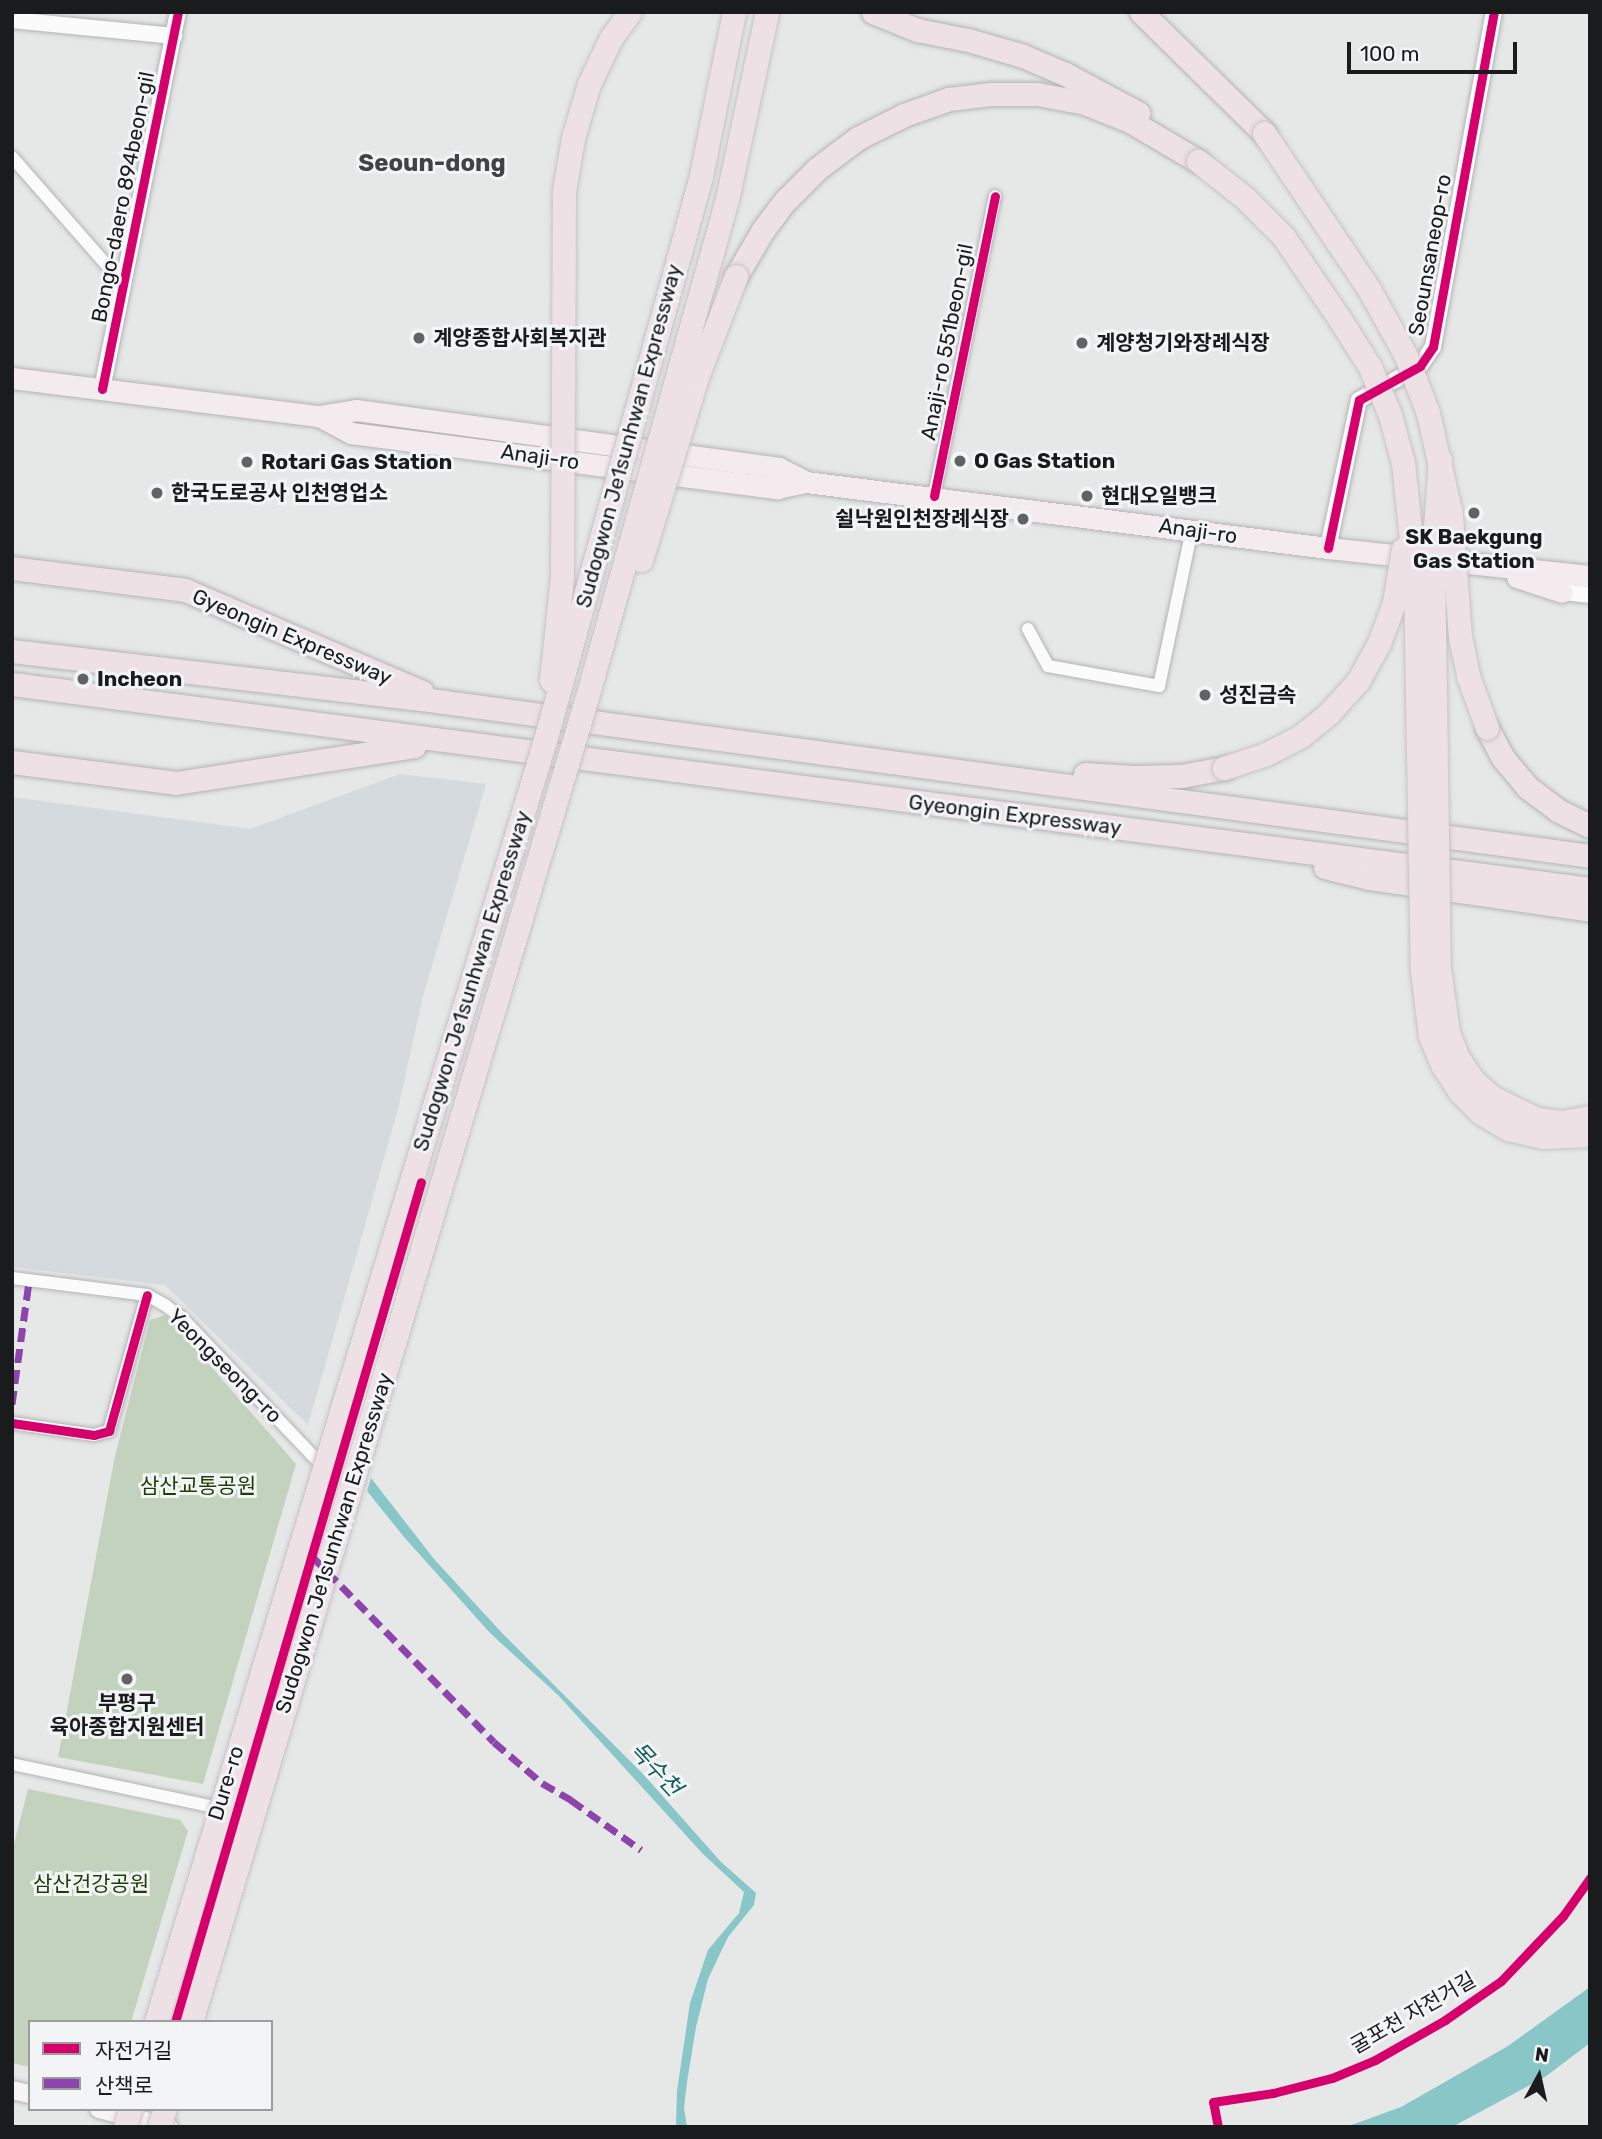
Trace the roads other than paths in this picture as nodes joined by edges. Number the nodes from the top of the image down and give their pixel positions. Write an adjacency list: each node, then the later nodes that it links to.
1 (178, 12): 10 (street, Bongo-daero 894beon-gil)
2 (630, 12): 33 (highway, bridge)
3 (734, 12): 33 (highway, Sudogwon Je1sunhwan Expressway, bridge)
4 (767, 12): 31 (highway, Sudogwon Je1sunhwan Expressway, bridge)
5 (873, 12): 13 (highway)
6 (1141, 12): 11 (highway)
7 (1156, 12): 11 (highway)
8 (1494, 12): 22 (street, Seounsaneop-ro)
9 (12, 20): 10 (street)
10 (174, 36): 15 (street, Bongo-daero 894beon-gil)
11 (1264, 133): 18 (highway, bridge)
12 (12, 157): 15 (street)
13 (1198, 161): 20 (highway, bridge); 31 (highway, bridge)
14 (995, 195): 19 (street, Anaji-ro 551beon-gil)
15 (123, 284): 17 (street, Bongo-daero 894beon-gil)
16 (12, 378): 17 (main road, Anaji-ro)
17 (102, 389): 19 (main road, Anaji-ro)
18 (1440, 460): 37 (highway, bridge); 42 (highway, bridge)
19 (934, 496): 21 (main road, Anaji-ro)
20 (1410, 505): 36 (highway, bridge); 43 (highway, bridge)
21 (1192, 530): 22 (main road, Anaji-ro); 28 (street)
22 (1328, 548): 23 (main road, Anaji-ro)
23 (1471, 563): 25 (main road, Anaji-ro); 26 (main road)
24 (12, 568): 32 (highway, Gyeongin Expressway)
25 (1590, 576)
26 (1562, 592): 27 (street)
27 (1590, 595)
28 (1028, 629)
29 (12, 651): 32 (highway, Gyeongin Expressway)
30 (12, 684): 34 (highway, Gyeongin Expressway)
31 (589, 690): 53 (highway, Sudogwon Je1sunhwan Expressway, bridge)
32 (444, 702): 36 (highway, Gyeongin Expressway)
33 (546, 737): 51 (highway, Sudogwon Je1sunhwan Expressway, bridge)
34 (439, 742): 35 (highway, Gyeongin Expressway); 38 (highway, Gyeongin Expressway)
35 (12, 762)
36 (988, 775): 39 (highway, Gyeongin Expressway)
37 (1590, 826)
38 (1231, 842): 40 (highway, Gyeongin Expressway); 41 (highway)
39 (1590, 856)
40 (1590, 889)
41 (1590, 910)
42 (1590, 1117)
43 (1590, 1135)
44 (421, 1182): 48 (street, Dure-ro)
45 (12, 1278): 46 (street, Yeongseong-ro)
46 (147, 1296): 47 (street); 48 (street, Yeongseong-ro)
47 (12, 1423)
48 (335, 1479): 50 (street, Dure-ro)
49 (12, 1763): 50 (street)
50 (235, 1811): 52 (street, Dure-ro)
51 (157, 2020)
52 (176, 2020)
53 (192, 2020)
54 (116, 2111): 55 (main road)
55 (150, 2115): 56 (highway, bridge); 57 (main road)
56 (125, 2127)
57 (169, 2127)

